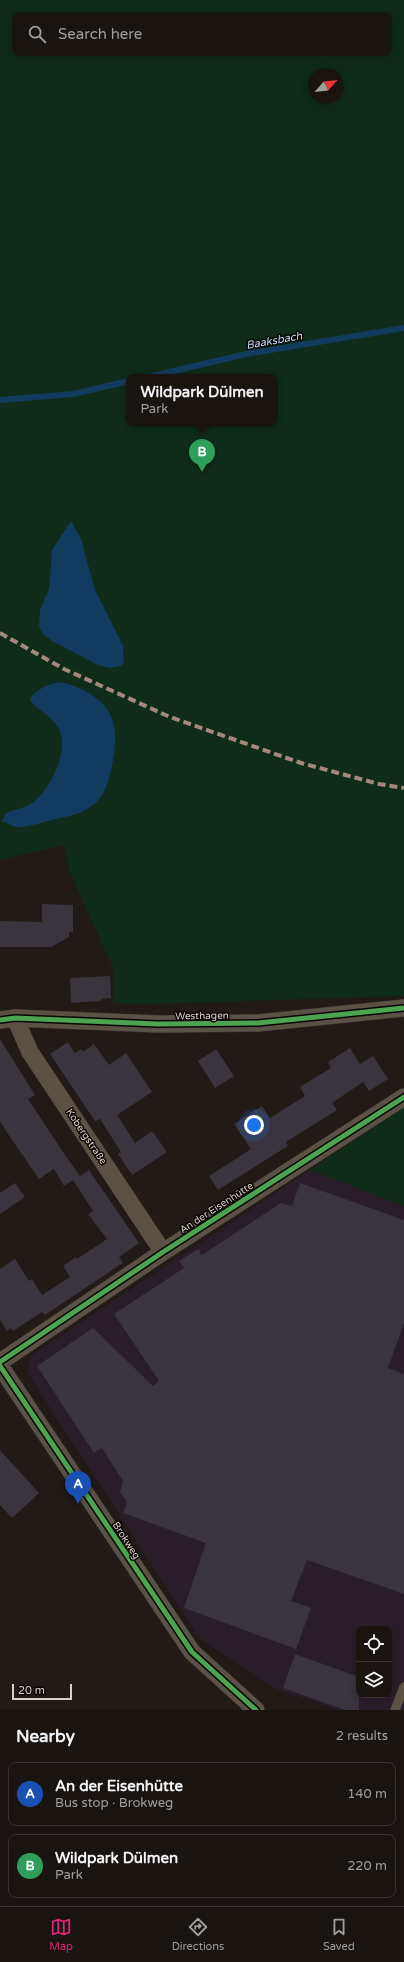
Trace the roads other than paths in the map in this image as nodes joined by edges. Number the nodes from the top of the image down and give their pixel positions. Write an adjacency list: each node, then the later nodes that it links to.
1 (404, 1008): 2 (street, Westhagen)
2 (7, 1019): 4 (street, Kobergstraße)
3 (404, 1097): 4 (street, An der Eisenhütte)
4 (163, 1252): 5 (street, An der Eisenhütte)
5 (0, 1362)
6 (0, 1366): 8 (street, Brokweg)
7 (404, 1687): 9 (lane)
8 (256, 1710)
9 (395, 1710)

